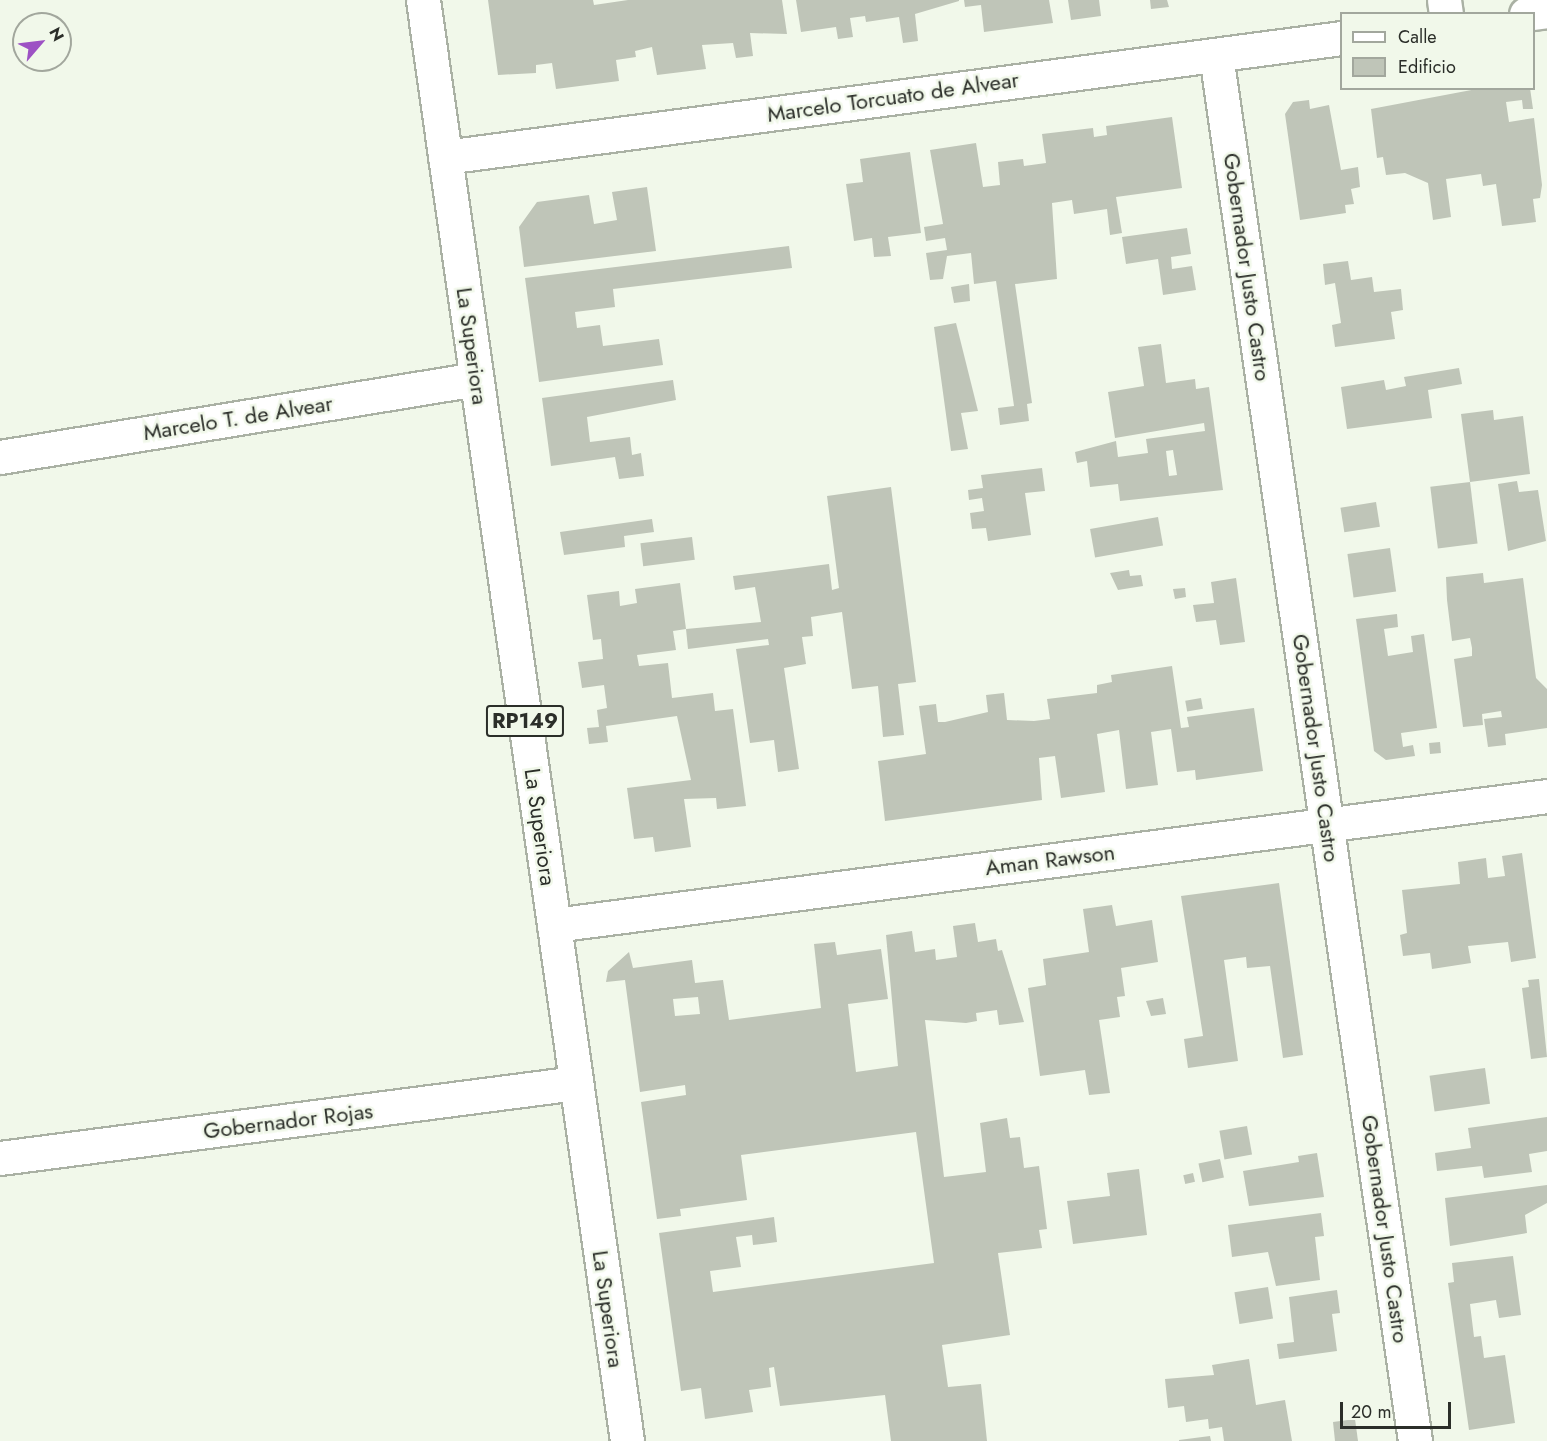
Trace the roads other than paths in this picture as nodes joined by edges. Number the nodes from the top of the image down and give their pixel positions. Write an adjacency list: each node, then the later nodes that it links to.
1 (423, 0): 4 (street, La Superiora / RP149)
2 (1340, 38): 3 (street, Marcelo Torcuato de Alvear)
3 (1216, 55): 4 (street, Marcelo Torcuato de Alvear); 8 (street, Gobernador Justo Castro)
4 (445, 157): 5 (street, La Superiora / RP149)
5 (476, 379): 6 (street, Marcelo T. de Alvear); 9 (street, La Superiora / RP149)
6 (0, 457)
7 (1547, 796): 8 (street, Aman Rawson)
8 (1326, 824): 9 (street, Aman Rawson); 13 (street, Gobernador Justo Castro)
9 (554, 925): 10 (street, La Superiora / RP149)
10 (576, 1083): 11 (street, Gobernador Rojas); 12 (street, La Superiora / RP149)
11 (0, 1158)
12 (627, 1441)
13 (1415, 1441)

